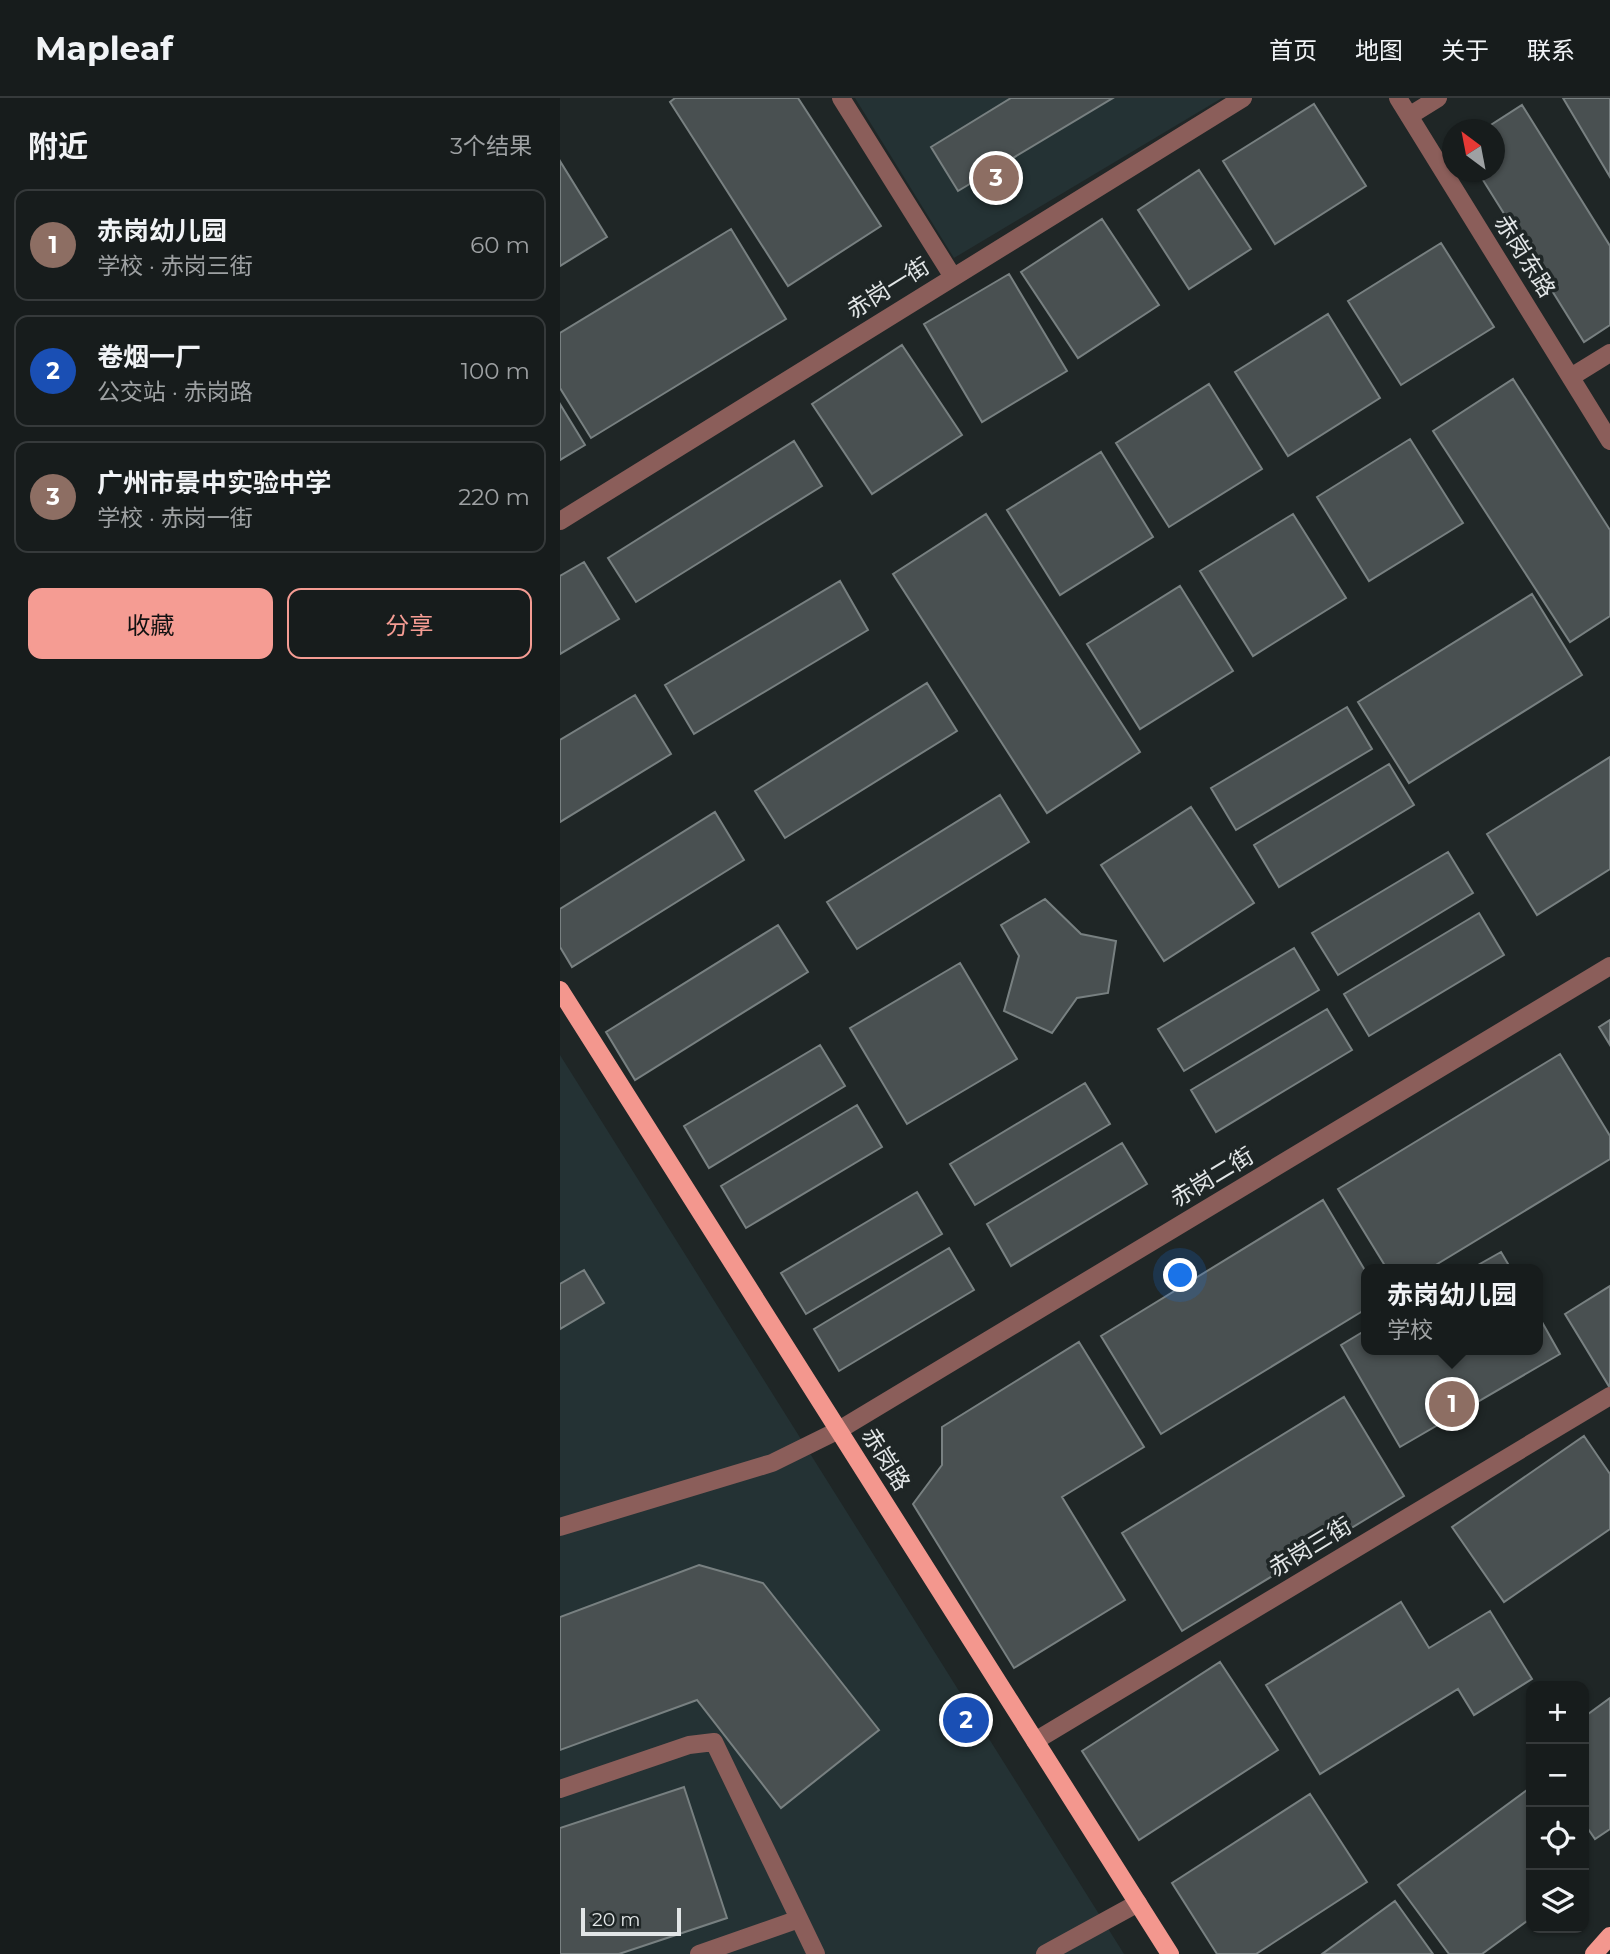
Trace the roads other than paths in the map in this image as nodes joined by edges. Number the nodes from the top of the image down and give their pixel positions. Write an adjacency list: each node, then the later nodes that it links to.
1 (841, 98): 6 (street)
2 (1243, 98): 6 (street, 赤岗一街)
3 (1398, 98): 5 (street, 赤岗东路)
4 (1438, 98): 5 (street)
5 (1409, 116): 8 (street, 赤岗东路)
6 (953, 277): 10 (street, 赤岗一街)
7 (1610, 353): 8 (street)
8 (1571, 377): 9 (street, 赤岗东路)
9 (1610, 441)
10 (560, 521)
11 (1610, 966): 14 (street, 赤岗二街)
12 (560, 990): 14 (main road, 赤岗路)
13 (1610, 1396): 16 (street, 赤岗三街)
14 (839, 1430): 15 (street, 赤岗二街); 16 (main road, 赤岗路)
15 (560, 1527)
16 (1035, 1741): 18 (main road, 赤岗路)
17 (560, 1789): 19 (street)
18 (1138, 1903): 23 (street); 24 (main road, 赤岗路)
19 (799, 1919): 21 (street); 22 (street)
20 (1610, 1936): 25 (main road)
21 (699, 1954)
22 (816, 1954)
23 (1045, 1954)
24 (1170, 1954)
25 (1594, 1954)

